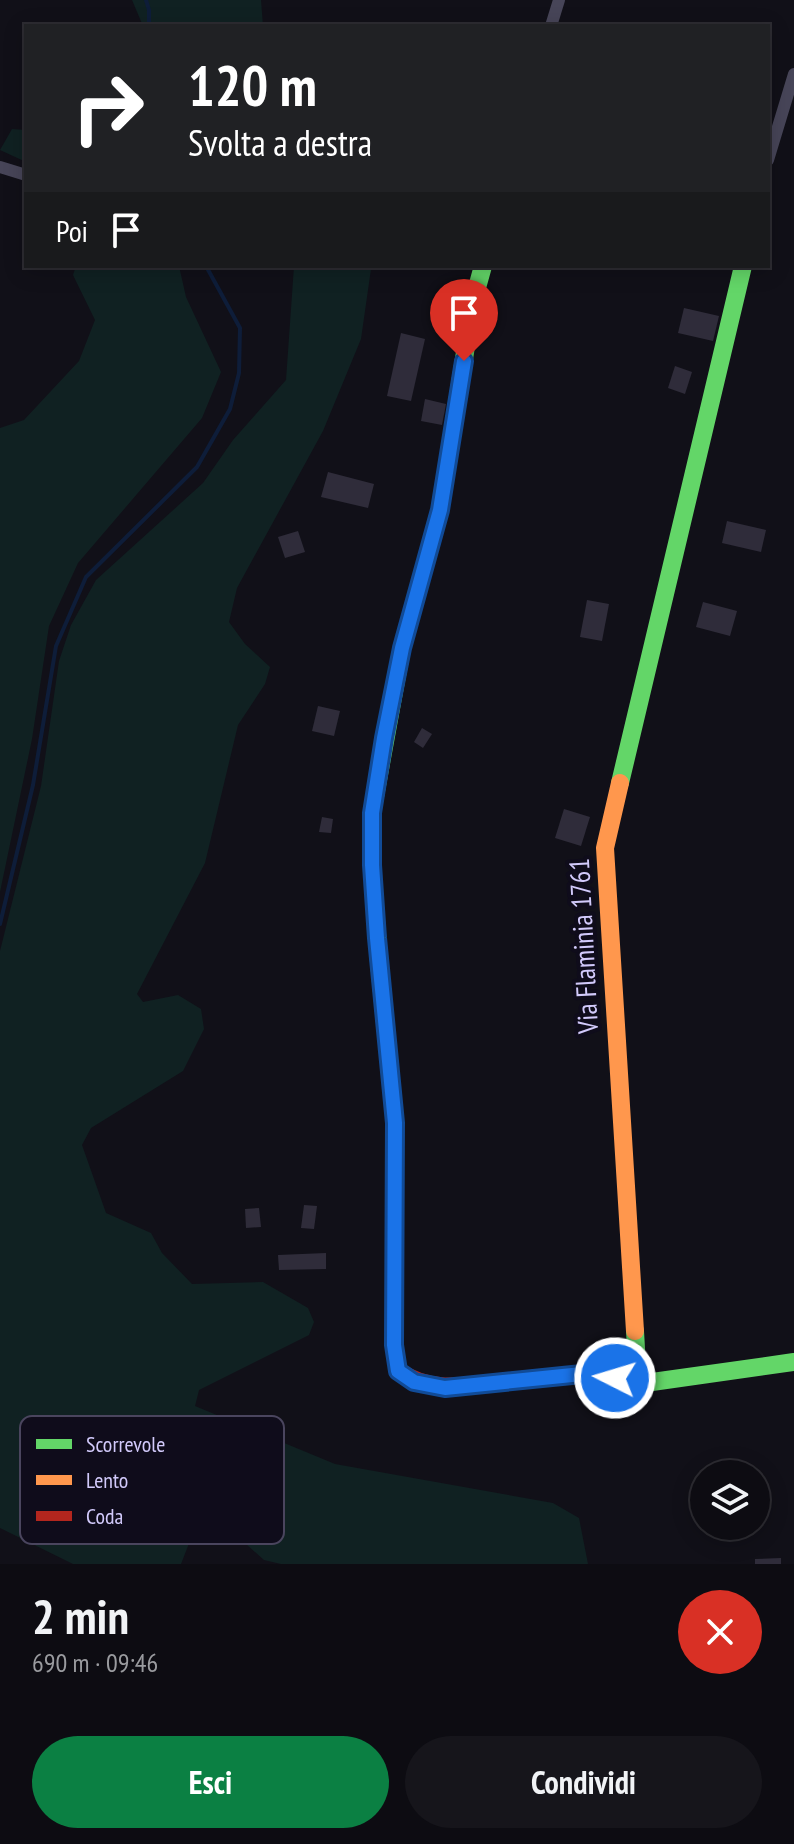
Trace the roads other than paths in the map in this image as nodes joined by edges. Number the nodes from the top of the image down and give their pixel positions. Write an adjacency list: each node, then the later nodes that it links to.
1 (559, 0): 2 (street)
2 (552, 24)
3 (794, 74): 4 (street)
4 (770, 153)
5 (0, 167): 6 (street)
6 (24, 174)
7 (482, 268): 10 (street)
8 (743, 268): 10 (street, Via Flaminia 1761)
9 (794, 1362): 10 (street)
10 (638, 1384)

